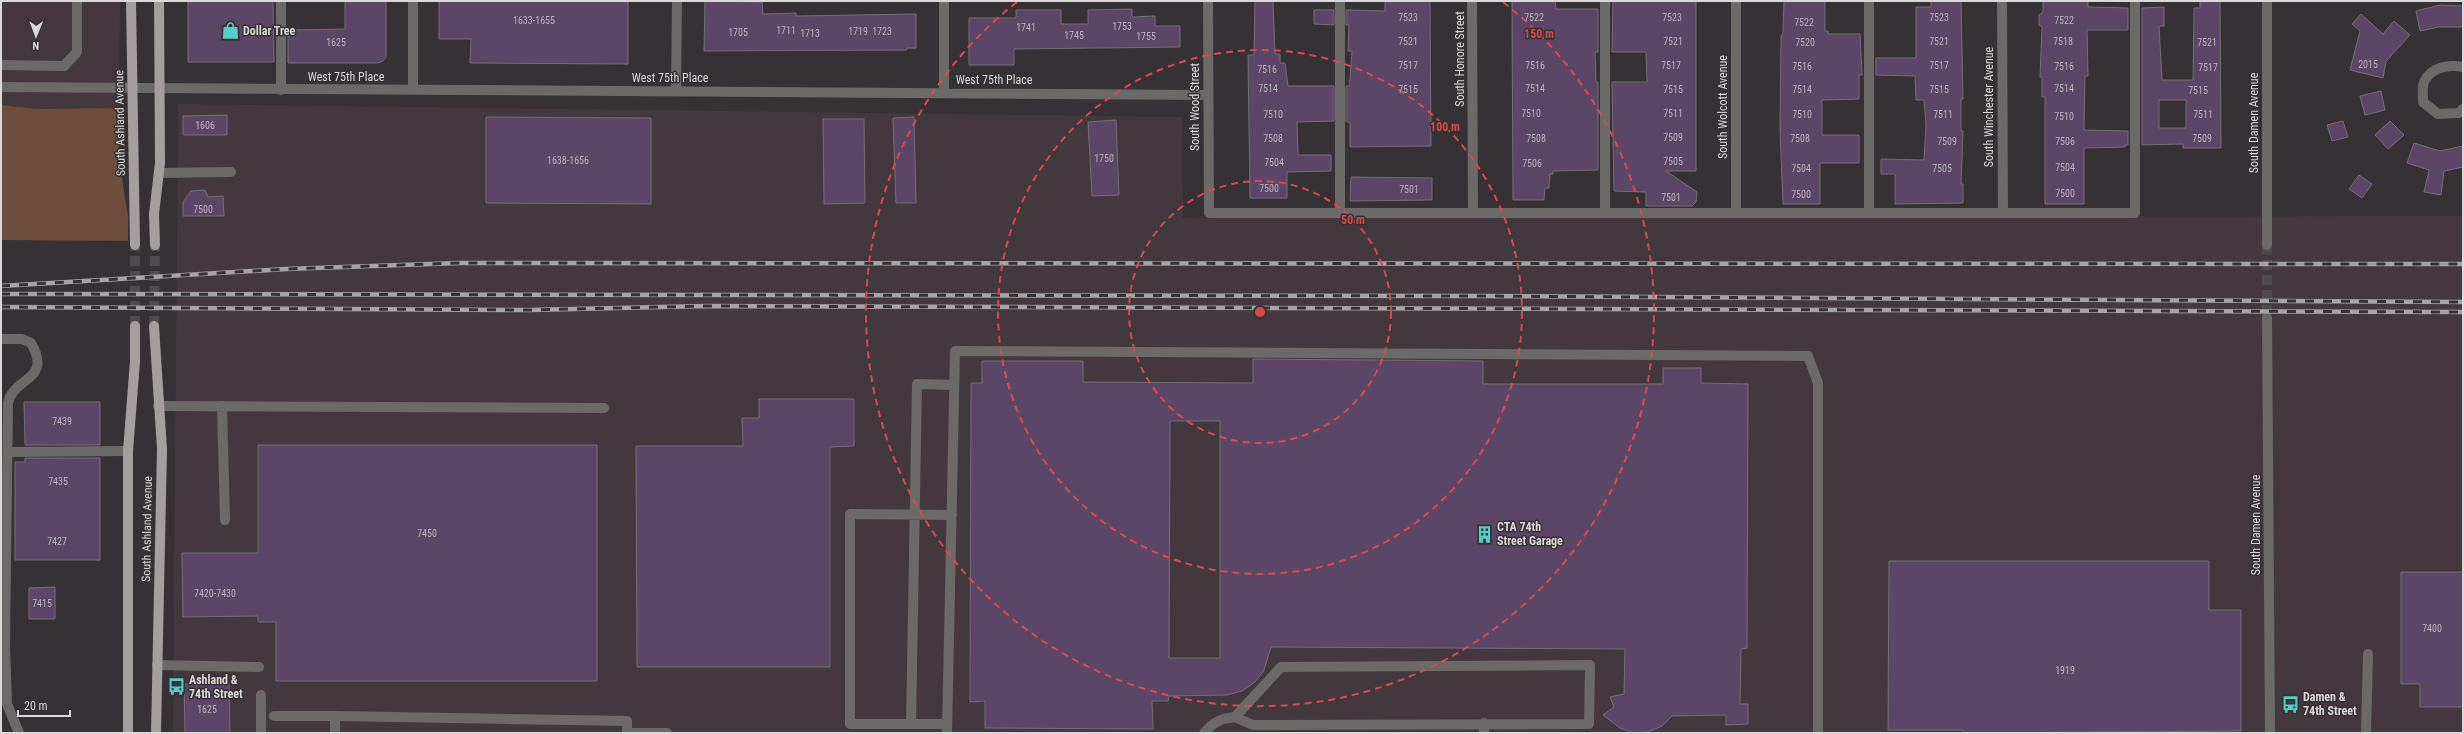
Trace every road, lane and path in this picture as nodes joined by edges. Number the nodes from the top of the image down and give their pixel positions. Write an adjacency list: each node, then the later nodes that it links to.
1 (77, 1): 17 (street)
2 (131, 1): 20 (main road, South Ashland Avenue)
3 (159, 1): 21 (main road)
4 (281, 1): 22 (street)
5 (413, 1): 23 (street)
6 (677, 1): 24 (street)
7 (944, 1): 25 (street)
8 (1208, 1): 26 (street, South Wood Street)
9 (1340, 1): 30 (street)
10 (1472, 1): 31 (street, South Honore Street)
11 (1604, 1): 32 (street)
12 (1736, 1): 33 (street, South Wolcott Avenue)
13 (1869, 1): 34 (street)
14 (2002, 1): 35 (street, South Winchester Avenue)
15 (2135, 1): 35 (street)
16 (2267, 1): 38 (street, South Damen Avenue)
17 (1, 65)
18 (2463, 67): 27 (street)
19 (1, 87): 20 (street, West 75th Place)
20 (132, 89): 21 (street, West 75th Place); 36 (main road, South Ashland Avenue)
21 (160, 89): 22 (street, West 75th Place); 29 (main road)
22 (281, 90): 23 (street, West 75th Place)
23 (413, 90): 24 (street, West 75th Place)
24 (676, 91): 25 (street, West 75th Place)
25 (944, 93): 26 (street, West 75th Place)
26 (1208, 95): 30 (street, South Wood Street)
27 (2463, 109)
28 (231, 172): 29 (street)
29 (159, 173): 37 (main road)
30 (1340, 213): 31 (street)
31 (1473, 213): 32 (street)
32 (1605, 213): 33 (street)
33 (1736, 214): 34 (street)
34 (1869, 214): 35 (street)
35 (2003, 214)
36 (135, 245)
37 (154, 245)
38 (2267, 245)
39 (2267, 318): 73 (street, South Damen Avenue)
40 (135, 326): 47 (main road, South Ashland Avenue)
41 (154, 326): 44 (main road, South Ashland Avenue)
42 (1, 339): 48 (street)
43 (954, 385): 49 (street); 50 (street); 72 (street)
44 (158, 406): 45 (street); 53 (main road, South Ashland Avenue)
45 (222, 406): 46 (street); 51 (street)
46 (604, 408)
47 (128, 451): 48 (street); 65 (main road, South Ashland Avenue)
48 (8, 452): 64 (street)
49 (915, 514): 50 (street); 59 (street); 59 (street)
50 (952, 515): 60 (street)
51 (225, 520)
52 (2368, 654): 74 (street)
53 (157, 665): 54 (street); 66 (main road, South Ashland Avenue)
54 (259, 667)
55 (261, 695): 67 (street)
56 (274, 716): 57 (street)
57 (335, 716): 68 (street); 69 (street)
58 (1235, 717): 61 (street); 62 (street); 63 (street)
59 (911, 724): 60 (street)
60 (947, 728)
61 (1215, 728): 71 (street)
62 (1467, 728): 63 (street)
63 (1484, 728)
64 (19, 733)
65 (128, 733)
66 (156, 733)
67 (261, 733)
68 (335, 733)
69 (627, 733): 70 (street)
70 (667, 733)
71 (1204, 733)
72 (1818, 733)
73 (2270, 733)
74 (2366, 733)

